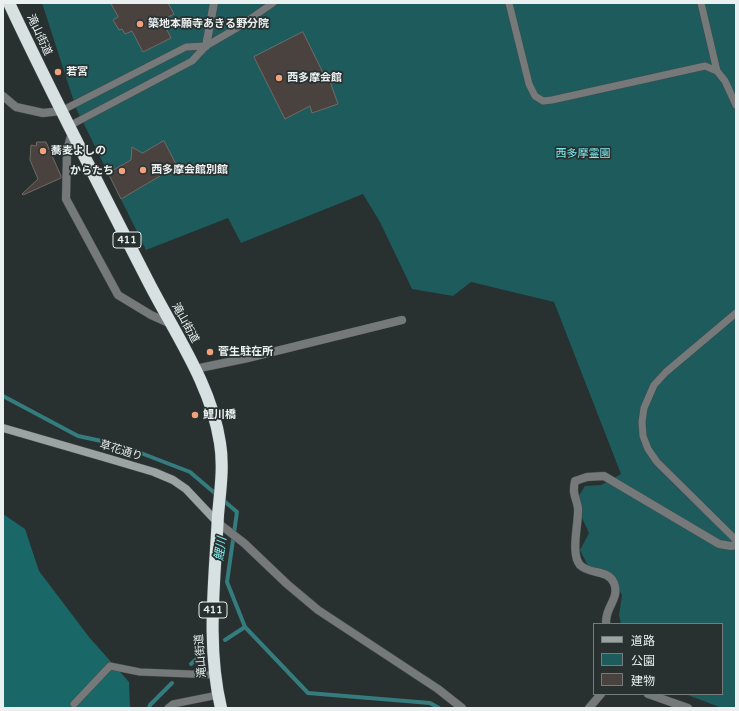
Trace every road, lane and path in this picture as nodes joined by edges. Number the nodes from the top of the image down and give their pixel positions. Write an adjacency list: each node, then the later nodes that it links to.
1 (10, 3): 10 (highway, 滝山街道 / 411)
2 (214, 3): 6 (street)
3 (273, 3): 6 (lane)
4 (509, 3): 7 (lane)
5 (701, 3): 7 (lane)
6 (206, 46): 10 (lane); 11 (lane)
7 (718, 71): 9 (lane)
8 (3, 96): 10 (street)
9 (736, 105)
10 (61, 111): 11 (highway, 滝山街道 / 411)
11 (70, 129): 14 (highway, 滝山街道 / 411); 14 (street)
12 (736, 314): 18 (lane)
13 (402, 320): 15 (street)
14 (171, 324): 15 (highway, 滝山街道 / 411)
15 (195, 369): 17 (highway, 滝山街道 / 411)
16 (3, 428): 17 (street, 草花通り)
17 (218, 517): 21 (highway, 滝山街道 / 411); 28 (street)
18 (736, 540)
19 (736, 545): 20 (street)
20 (606, 623)
21 (215, 675): 22 (highway, 滝山街道 / 411); 25 (lane)
22 (218, 695): 26 (lane); 27 (highway, 滝山街道 / 411)
23 (600, 695): 29 (street)
24 (651, 695): 30 (street)
25 (74, 704)
26 (168, 708)
27 (221, 708)
28 (462, 708)
29 (589, 708)
30 (688, 708)

